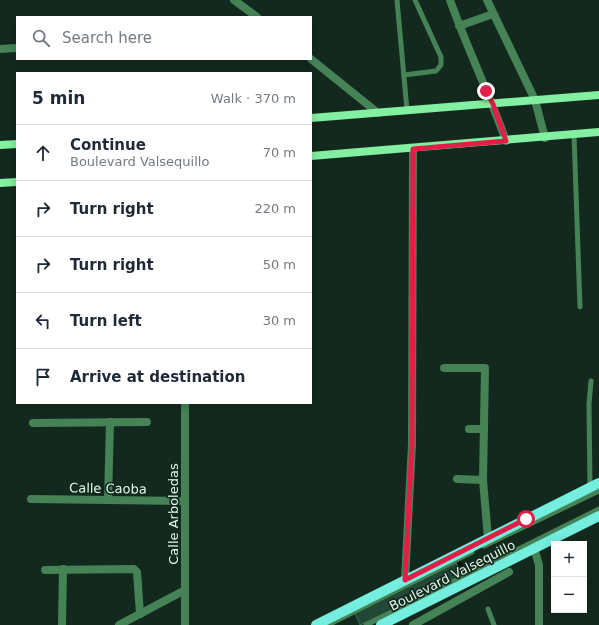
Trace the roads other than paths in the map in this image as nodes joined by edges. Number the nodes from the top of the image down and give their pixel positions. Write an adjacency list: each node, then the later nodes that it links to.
1 (234, 0): 7 (street)
2 (397, 0): 12 (lane)
3 (415, 0): 12 (lane)
4 (450, 0): 8 (street)
5 (487, 0): 6 (street)
6 (493, 14): 8 (street); 14 (street)
7 (255, 16)
8 (459, 26): 15 (street)
9 (16, 48): 10 (street)
10 (0, 49)
11 (311, 60): 17 (street)
12 (404, 75): 16 (lane)
13 (599, 95): 14 (main road)
14 (535, 100): 15 (main road); 21 (street)
15 (493, 104): 16 (main road); 22 (street)
16 (407, 110): 17 (main road)
17 (378, 113): 18 (main road)
18 (312, 118)
19 (599, 132): 20 (main road)
20 (574, 135): 21 (main road); 29 (lane)
21 (545, 138): 22 (main road)
22 (506, 141): 25 (main road)
23 (16, 144): 24 (main road)
24 (0, 145)
25 (413, 149): 26 (main road); 52 (street)
26 (312, 156)
27 (16, 182): 28 (main road)
28 (0, 183)
29 (580, 307)
30 (444, 368): 37 (street)
31 (591, 380): 41 (lane)
32 (185, 404): 44 (street, Calle Arboledas)
33 (110, 422): 34 (street); 35 (street); 43 (street)
34 (147, 422)
35 (33, 423)
36 (469, 429): 37 (street)
37 (484, 429): 39 (street)
38 (457, 479): 39 (street)
39 (483, 480): 47 (street)
40 (599, 483): 41 (main road, Boulevard Valsequillo)
41 (594, 490): 47 (main road, Boulevard Valsequillo); 60 (lane)
42 (31, 499): 43 (street, Calle Caoba)
43 (108, 500): 44 (street, Calle Caoba)
44 (185, 501): 53 (street, Calle Arboledas)
45 (599, 509): 61 (lane)
46 (599, 516): 48 (main road, Boulevard Valsequillo)
47 (488, 538): 52 (main road, Boulevard Valsequillo)
48 (534, 548): 62 (main road, Boulevard Valsequillo); 65 (street)
49 (63, 569): 50 (street); 55 (street); 56 (street)
50 (45, 570)
51 (509, 572): 63 (street)
52 (405, 580): 59 (main road, Boulevard Valsequillo)
53 (185, 590): 55 (street); 58 (street, Calle Arboledas)
54 (488, 609): 64 (lane)
55 (140, 614): 57 (street)
56 (62, 625)
57 (119, 625)
58 (185, 625)
59 (316, 625)
60 (328, 625)
61 (366, 625)
62 (381, 625)
63 (413, 625)
64 (494, 625)
65 (539, 625)

